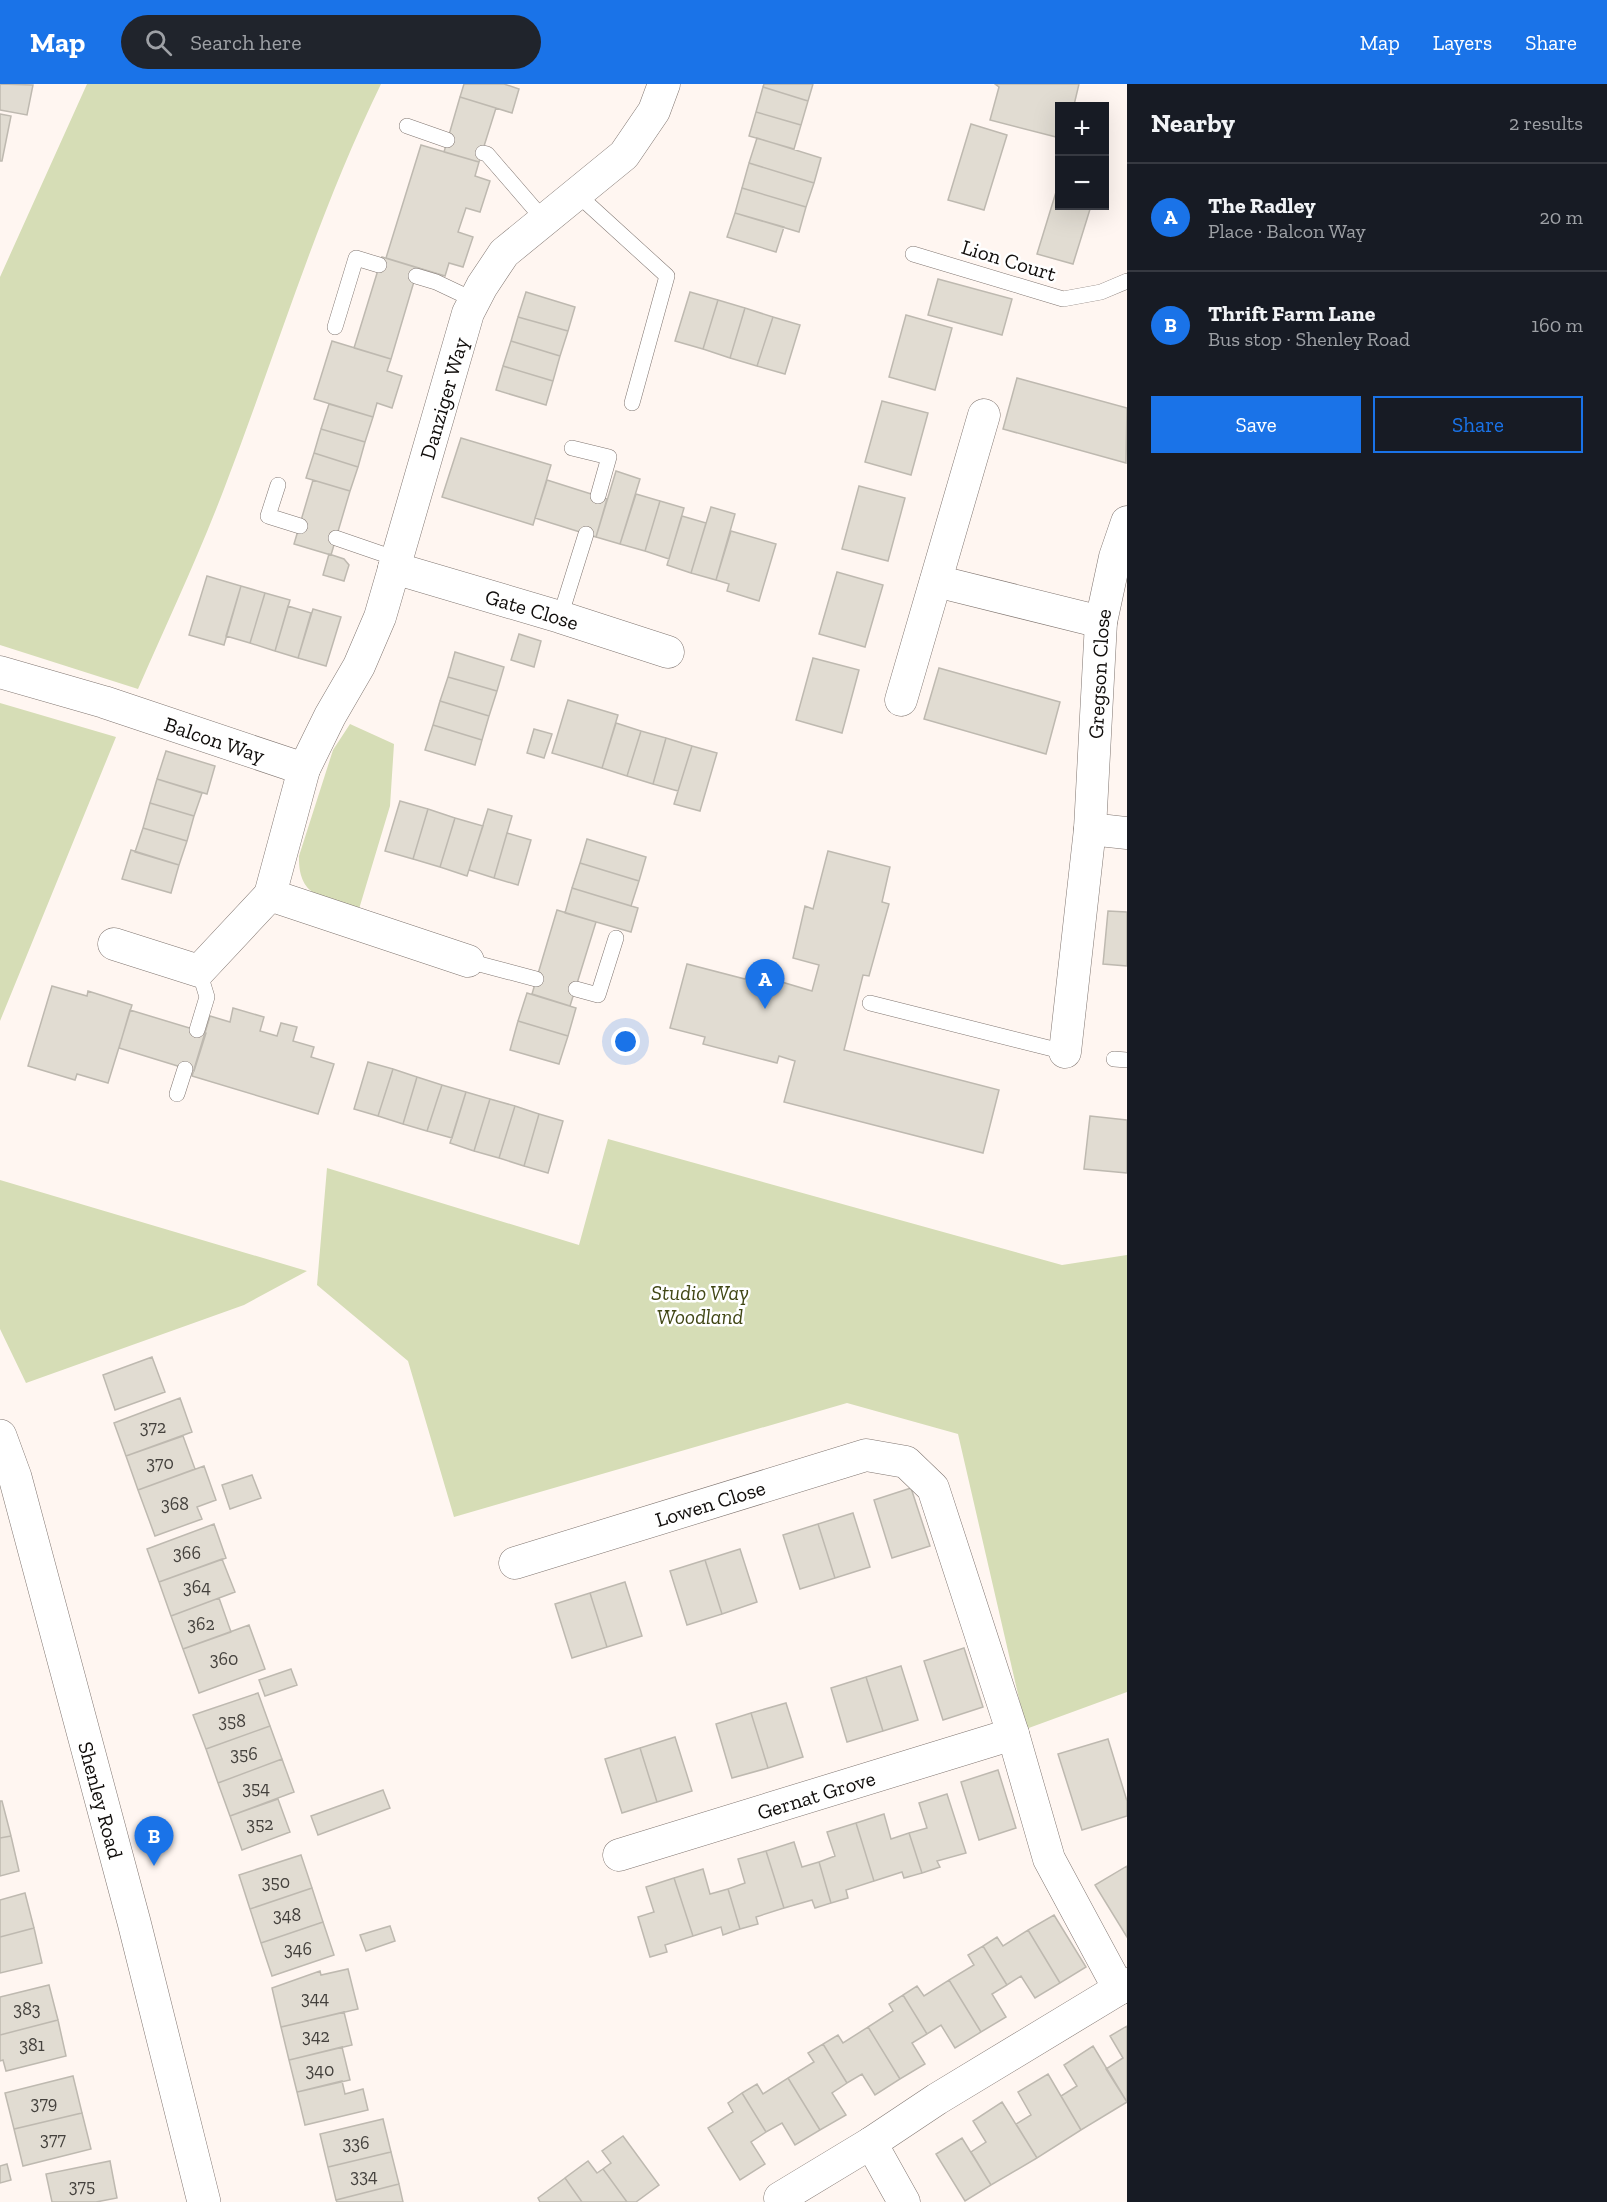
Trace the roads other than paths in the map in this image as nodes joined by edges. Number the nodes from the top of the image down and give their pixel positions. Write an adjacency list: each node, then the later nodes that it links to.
1 (664, 84): 5 (street, Danziger Way)
2 (407, 126): 3 (lane)
3 (447, 140)
4 (483, 153): 6 (lane)
5 (577, 194): 6 (street, Danziger Way); 13 (lane)
6 (544, 220): 11 (street, Danziger Way)
7 (913, 254): 10 (lane, Lion Court)
8 (379, 265): 12 (lane)
9 (416, 276): 11 (lane)
10 (1127, 281)
11 (474, 300): 23 (street, Danziger Way)
12 (334, 327)
13 (632, 403)
14 (984, 415): 24 (street)
15 (572, 448): 17 (lane)
16 (278, 485): 19 (lane)
17 (598, 496)
18 (1127, 522): 22 (street, Gregson Close)
19 (300, 526)
20 (586, 534): 25 (lane)
21 (336, 538): 23 (lane)
22 (1121, 559): 26 (street, Gregson Close)
23 (396, 564): 25 (street, Gate Close); 30 (street, Danziger Way)
24 (936, 581): 26 (street); 29 (street)
25 (560, 617): 27 (street, Gate Close)
26 (1101, 622): 31 (street, Gregson Close)
27 (668, 652)
28 (0, 672): 30 (street, Balcon Way)
29 (901, 700)
30 (304, 769): 33 (street)
31 (1090, 830): 32 (street); 42 (street, Gregson Close)
32 (1127, 833)
33 (270, 896): 36 (street); 37 (street)
34 (616, 938): 39 (lane)
35 (114, 944): 37 (street)
36 (468, 961): 38 (lane)
37 (199, 971): 41 (lane)
38 (536, 978)
39 (576, 989)
40 (870, 1003): 42 (lane)
41 (197, 1030)
42 (1065, 1052)
43 (185, 1069): 44 (lane)
44 (177, 1094)
45 (0, 1436): 51 (main road, Shenley Road)
46 (515, 1563): 47 (street, Lowen Close)
47 (1013, 1734): 48 (street, Gernat Grove); 49 (street)
48 (619, 1856)
49 (1123, 1987): 50 (street)
50 (871, 2143): 52 (street); 53 (street)
51 (204, 2202)
52 (782, 2202)
53 (904, 2202)

